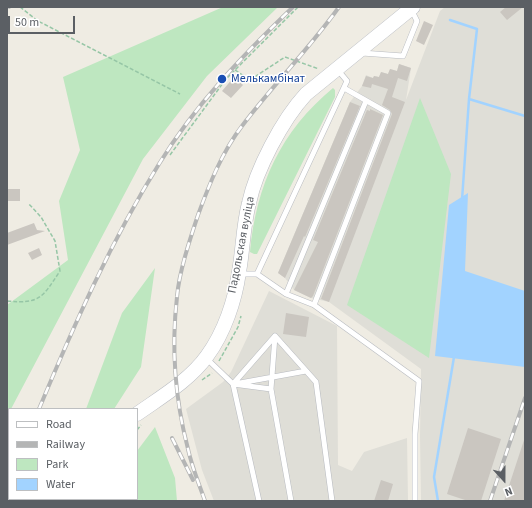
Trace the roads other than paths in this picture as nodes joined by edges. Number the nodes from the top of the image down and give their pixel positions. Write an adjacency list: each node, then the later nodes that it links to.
1 (412, 8): 2 (main road, Падольская вуліца); 2 (lane)
2 (357, 53): 3 (main road, Падольская вуліца)
3 (334, 72): 4 (lane); 6 (main road, Падольская вуліца)
4 (344, 88): 5 (lane); 7 (lane)
5 (366, 101): 8 (lane); 9 (lane)
6 (239, 274): 7 (lane); 11 (main road, Падольская вуліца)
7 (257, 274): 8 (lane)
8 (286, 294): 9 (lane)
9 (314, 305): 20 (lane)
10 (275, 336): 12 (lane); 13 (lane); 14 (lane)
11 (206, 358): 14 (lane); 16 (main road, Падольская вуліца)
12 (306, 371): 13 (lane); 19 (lane)
13 (272, 377): 14 (lane); 15 (lane)
14 (233, 384): 15 (lane); 17 (lane)
15 (271, 388): 18 (lane)
16 (138, 413)
17 (259, 501)
18 (291, 501)
19 (332, 501)
20 (415, 501)

